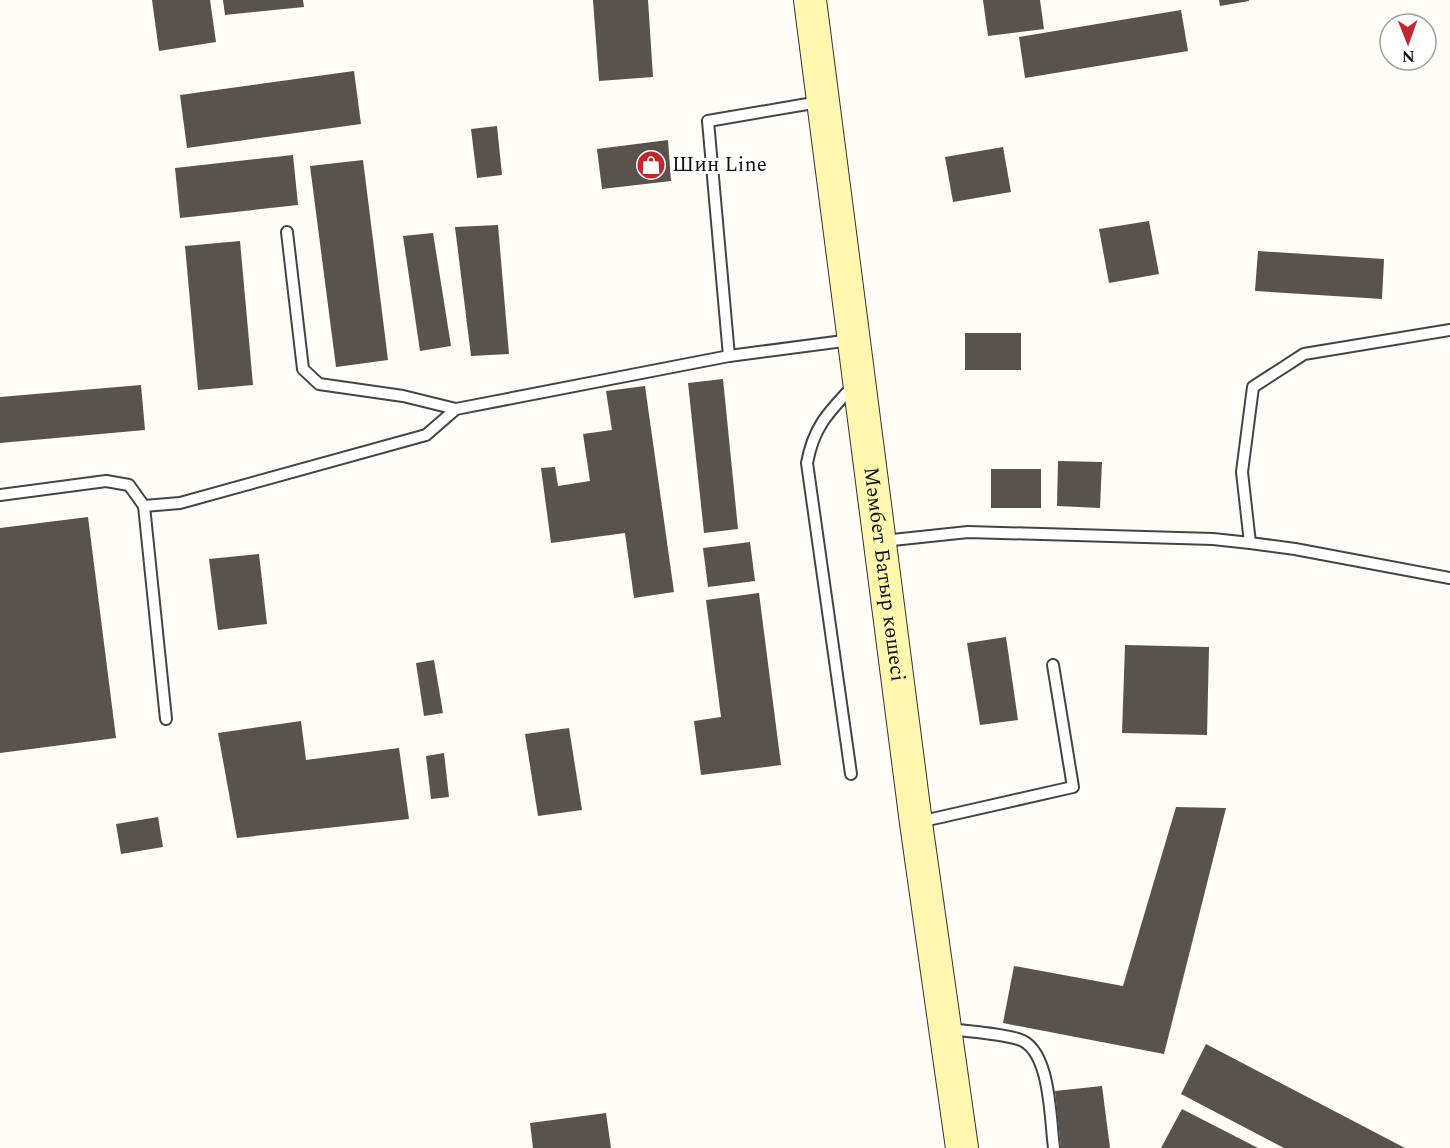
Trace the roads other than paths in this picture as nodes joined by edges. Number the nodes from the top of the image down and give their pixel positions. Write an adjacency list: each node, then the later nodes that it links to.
1 (810, 0): 2 (main road, Мәмбет Батыр көшесі)
2 (823, 101): 5 (main road, Мәмбет Батыр көшесі); 6 (lane)
3 (287, 232): 8 (lane)
4 (1450, 330): 12 (lane)
5 (854, 340): 6 (lane); 7 (main road, Мәмбет Батыр көшесі)
6 (729, 356): 8 (lane)
7 (860, 380): 11 (main road, Мәмбет Батыр көшесі); 16 (lane)
8 (456, 409): 10 (lane)
9 (0, 495): 10 (lane)
10 (144, 506): 15 (lane)
11 (880, 541): 12 (lane); 17 (main road, Мәмбет Батыр көшесі)
12 (1250, 543): 13 (lane)
13 (1450, 578)
14 (1053, 664): 17 (lane)
15 (166, 719)
16 (851, 774)
17 (916, 823): 18 (main road, Мәмбет Батыр көшесі)
18 (946, 1029): 19 (main road, Мәмбет Батыр көшесі); 20 (lane)
19 (962, 1148)
20 (1054, 1148)

